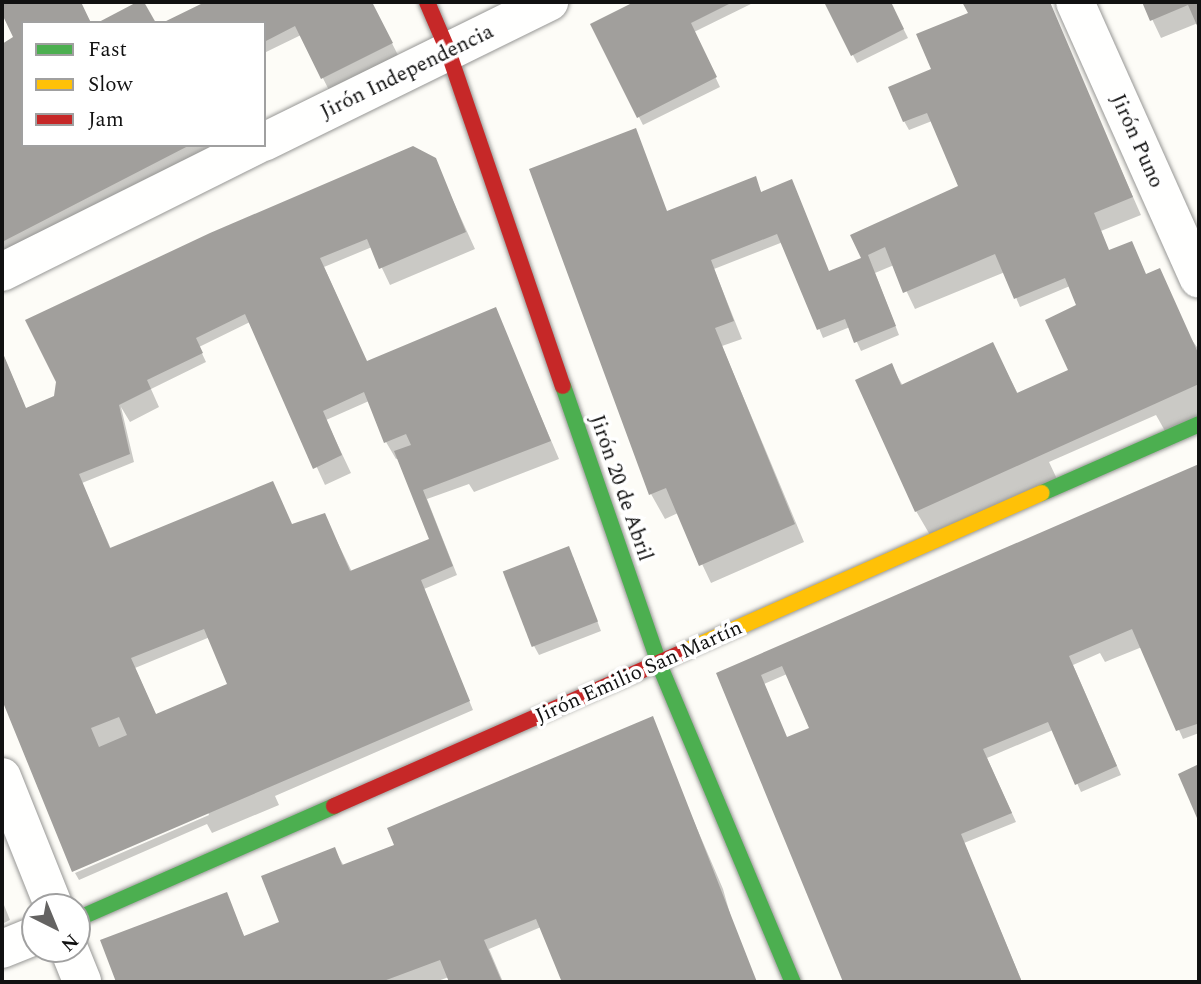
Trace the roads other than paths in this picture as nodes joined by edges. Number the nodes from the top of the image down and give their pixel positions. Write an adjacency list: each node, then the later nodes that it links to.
1 (427, 2): 4 (street, Jirón 20 de Abril)
2 (549, 2): 4 (street, Jirón Independencia)
3 (1075, 2): 8 (street, Jirón Puno)
4 (448, 51): 5 (street, Jirón Independencia); 10 (street, Jirón 20 de Abril)
5 (266, 141)
6 (253, 147): 7 (street)
7 (2, 272)
8 (1199, 279)
9 (1199, 424): 10 (street, Jirón Emilio San Martín)
10 (659, 664): 13 (street, Jirón Emilio San Martín); 18 (street, Jirón 20 de Abril)
11 (2, 777): 12 (street)
12 (48, 893)
13 (91, 913)
14 (21, 942): 15 (street)
15 (2, 949)
16 (75, 963): 17 (street)
17 (82, 982)
18 (793, 982)

